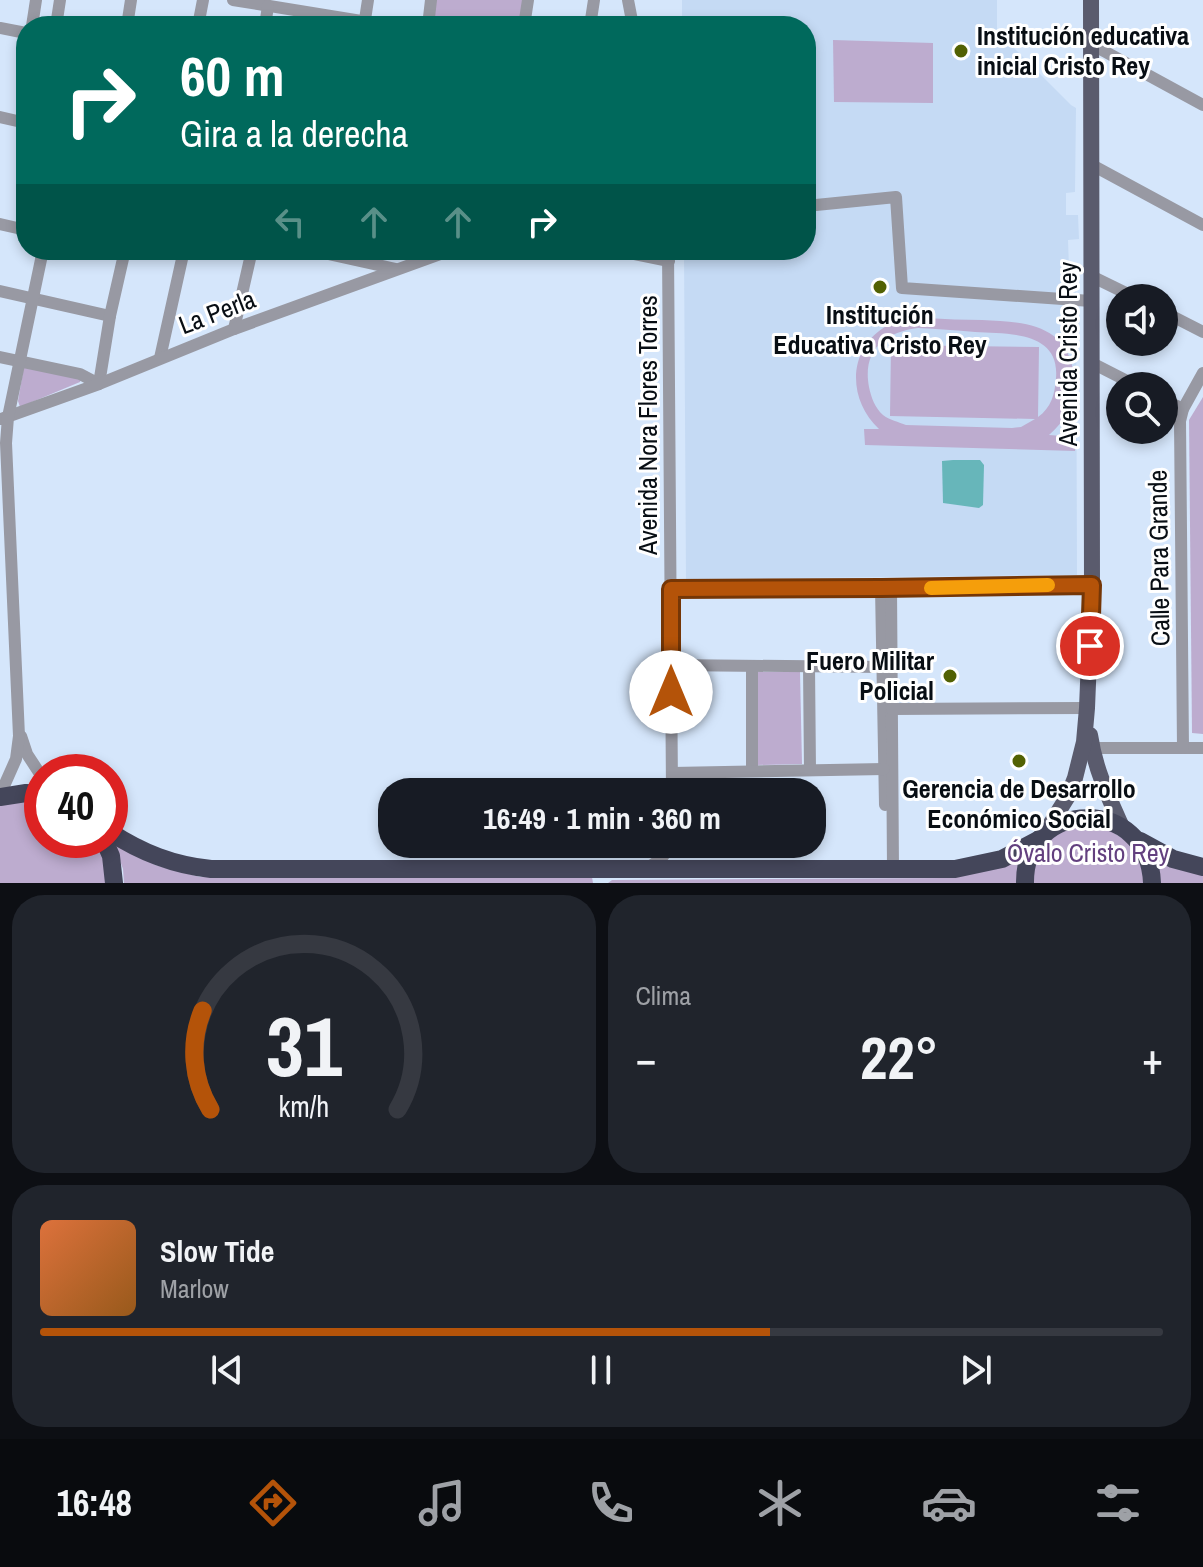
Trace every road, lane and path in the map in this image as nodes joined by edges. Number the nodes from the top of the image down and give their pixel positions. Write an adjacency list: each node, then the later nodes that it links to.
1 (234, 0): 4 (street)
2 (1091, 0): 7 (main road, Avenida Cristo Rey)
3 (299, 5): 4 (street); 6 (street)
4 (268, 6): 5 (street)
5 (266, 16)
6 (337, 16)
7 (1091, 44): 8 (street); 9 (main road, Avenida Cristo Rey)
8 (1203, 105)
9 (1092, 165): 11 (street); 20 (main road, Avenida Cristo Rey)
10 (816, 205): 24 (street)
11 (1203, 225)
12 (40, 260): 23 (street)
13 (119, 260): 25 (street)
14 (182, 260): 30 (street)
15 (250, 260): 27 (street)
16 (354, 260): 19 (street)
17 (424, 260): 19 (street, La Perla)
18 (669, 260): 41 (street, Avenida Nora Flores Torres)
19 (397, 270): 27 (street, La Perla)
20 (1091, 276): 21 (street); 24 (main road, Avenida Cristo Rey)
21 (1107, 284)
22 (0, 291): 23 (street)
23 (31, 298): 25 (street); 31 (street)
24 (1091, 301): 32 (main road, Avenida Cristo Rey)
25 (110, 316): 35 (street)
26 (1178, 319): 28 (street)
27 (234, 329): 30 (street, La Perla)
28 (1203, 332)
29 (0, 357): 31 (street)
30 (160, 358): 35 (street, La Perla)
31 (19, 361): 35 (street); 38 (street)
32 (1092, 363): 33 (street); 39 (main road, Avenida Cristo Rey)
33 (1110, 372)
34 (1203, 373): 37 (street, Calle Para Grande)
35 (99, 384): 38 (street, La Perla)
36 (1178, 407): 37 (street)
37 (1183, 409): 50 (street, Calle Para Grande)
38 (4, 418): 48 (street)
39 (1092, 585): 40 (street); 46 (main road, Avenida Cristo Rey)
40 (886, 588): 41 (street); 45 (street); 47 (street)
41 (671, 589): 42 (street, Avenida Nora Flores Torres)
42 (671, 665): 43 (street); 56 (street, Avenida Nora Flores Torres)
43 (752, 666): 44 (street); 55 (street)
44 (809, 666): 45 (street); 54 (street)
45 (883, 667): 53 (street)
46 (1087, 708): 47 (street); 49 (main road, Avenida Cristo Rey); 61 (main road, Avenida Cristo Rey)
47 (892, 709): 70 (street)
48 (18, 725): 52 (street); 59 (street)
49 (1092, 748): 50 (street); 60 (main road, Avenida Cristo Rey)
50 (1183, 748): 51 (street)
51 (1203, 748)
52 (27, 754)
53 (884, 769): 54 (street); 70 (street)
54 (810, 770): 55 (street)
55 (752, 771): 56 (street)
56 (672, 773): 57 (street, Avenida Nora Flores Torres)
57 (672, 778)
58 (24, 793): 59 (highway)
59 (0, 796)
60 (1122, 827): 61 (highway); 62 (highway)
61 (1042, 837): 70 (highway); 73 (highway)
62 (1137, 840): 67 (highway); 74 (highway)
63 (128, 843): 71 (highway)
64 (111, 858): 72 (highway)
65 (662, 858): 68 (street)
66 (682, 858): 69 (street)
67 (1203, 867)
68 (643, 870): 69 (highway); 71 (highway)
69 (691, 870): 70 (highway)
70 (890, 870)
71 (601, 877)
72 (114, 883)
73 (1025, 883)
74 (1152, 883)

